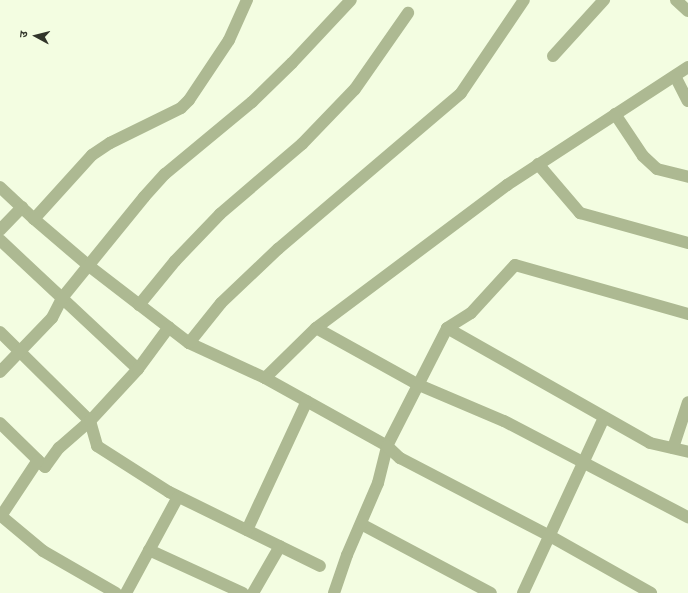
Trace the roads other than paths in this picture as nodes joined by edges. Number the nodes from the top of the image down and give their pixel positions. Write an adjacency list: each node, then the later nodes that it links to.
1 (247, 0): 17 (street)
2 (351, 0): 21 (street)
3 (524, 0): 29 (street)
4 (604, 0): 8 (street)
5 (676, 0): 6 (street)
6 (688, 11)
7 (408, 13): 23 (street)
8 (553, 56)
9 (688, 67): 10 (street)
10 (675, 76): 11 (street); 12 (street)
11 (688, 101)
12 (615, 114): 13 (street); 14 (street)
13 (538, 164): 20 (street); 26 (street)
14 (688, 177)
15 (0, 187): 16 (street)
16 (22, 208): 17 (street); 18 (street)
17 (34, 219): 21 (street)
18 (0, 230)
19 (0, 240): 22 (street)
20 (688, 243)
21 (89, 266): 22 (street); 23 (street)
22 (62, 298): 30 (street); 31 (street)
23 (139, 305): 25 (street)
24 (688, 314): 27 (street)
25 (169, 328): 29 (street); 31 (street)
26 (316, 328): 33 (street); 34 (street)
27 (447, 328): 34 (street); 37 (street)
28 (0, 332): 30 (street)
29 (189, 343): 33 (street)
30 (20, 351): 32 (street); 38 (street)
31 (138, 369): 38 (street)
32 (0, 372)
33 (265, 378): 35 (street)
34 (419, 385): 40 (street); 44 (street)
35 (307, 401): 40 (street); 49 (street)
36 (688, 402): 41 (street)
37 (604, 418): 41 (street); 44 (street)
38 (90, 421): 43 (street); 45 (street)
39 (0, 423): 43 (street)
40 (387, 446): 48 (street); 50 (street)
41 (673, 448): 42 (street)
42 (688, 452)
43 (38, 460): 46 (street)
44 (582, 463): 47 (street); 50 (street)
45 (178, 497): 49 (street); 52 (street)
46 (1, 515): 54 (street)
47 (688, 517)
48 (361, 524): 58 (street); 59 (street)
49 (247, 530): 51 (street)
50 (550, 536): 60 (street); 61 (street)
51 (280, 546): 53 (street); 57 (street)
52 (149, 550): 55 (street); 56 (street)
53 (320, 566)
54 (116, 593)
55 (126, 593)
56 (243, 593)
57 (253, 593)
58 (334, 593)
59 (491, 593)
60 (523, 593)
61 (651, 593)

